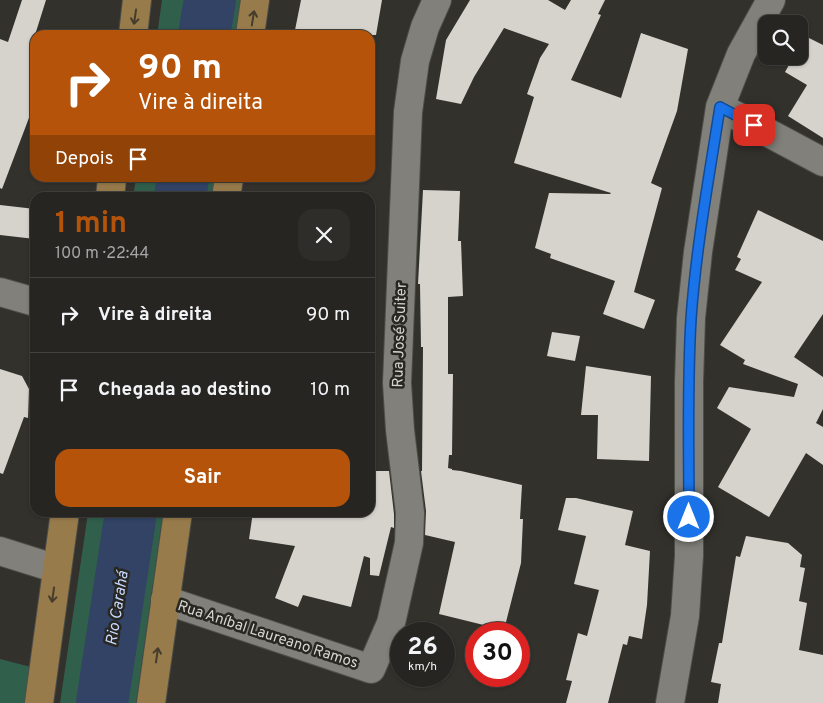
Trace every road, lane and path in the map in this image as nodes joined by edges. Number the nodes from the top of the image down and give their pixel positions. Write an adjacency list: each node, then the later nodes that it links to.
1 (138, 0): 5 (main road, one-way to 5)
2 (255, 0): 6 (main road, one-way to 2)
3 (438, 0): 16 (street, Rua José Suiter)
4 (771, 0): 7 (street)
5 (133, 30)
6 (251, 30)
7 (720, 107): 8 (street); 19 (street)
8 (823, 162)
9 (0, 292): 10 (street)
10 (30, 301)
11 (64, 517): 14 (main road)
12 (177, 517): 15 (main road)
13 (0, 551): 14 (street)
14 (57, 569): 17 (main road, one-way to 17)
15 (165, 600): 16 (street, Rua Aníbal Laureano Ramos); 18 (main road, one-way to 15)
16 (371, 668)
17 (38, 703)
18 (151, 703)
19 (670, 703)

